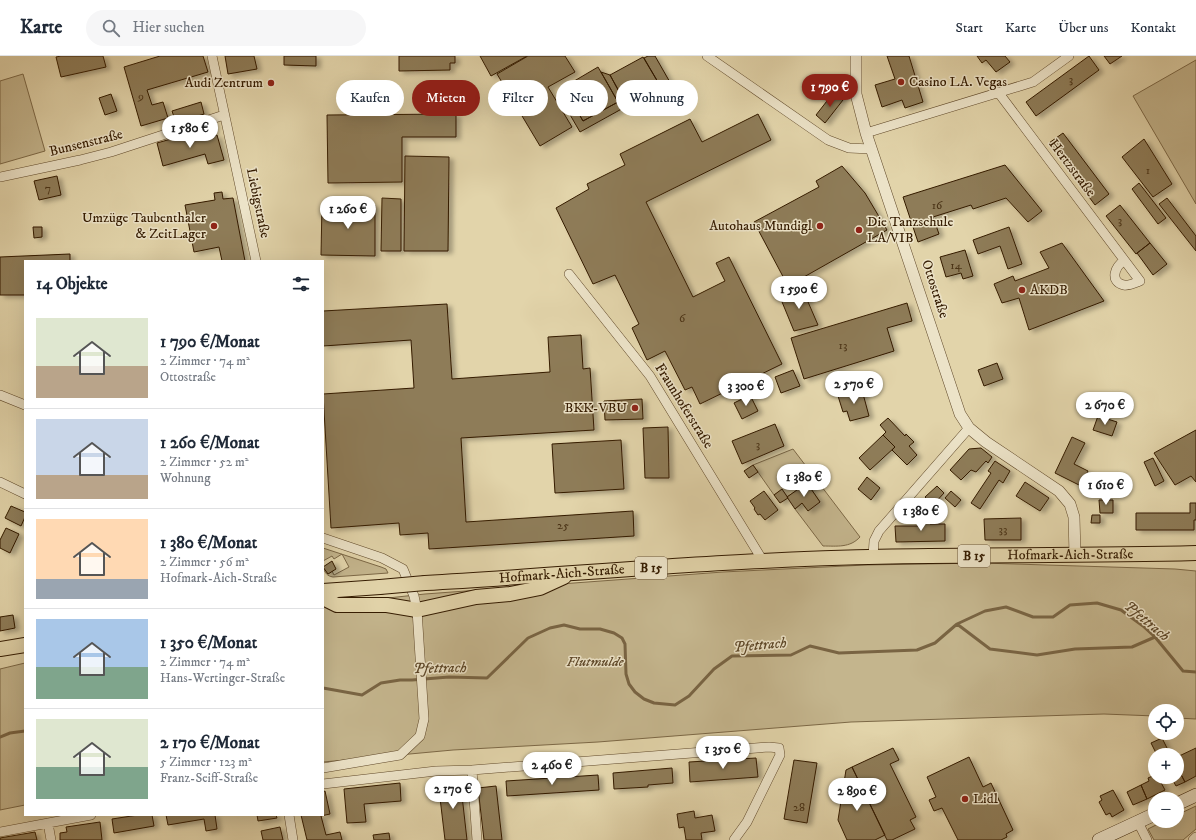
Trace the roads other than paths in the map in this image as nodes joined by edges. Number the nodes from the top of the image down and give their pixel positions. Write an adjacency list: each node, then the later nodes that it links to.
1 (212, 56): 6 (street, Liebigstraße)
2 (707, 56): 8 (street)
3 (856, 56): 7 (street, Ottostraße)
4 (1069, 56): 5 (street)
5 (998, 92): 7 (street); 11 (street, Hertzstraße)
6 (224, 115): 9 (street, Bunsenstraße); 10 (street, Liebigstraße)
7 (866, 133): 8 (street, Ottostraße)
8 (871, 149): 15 (street, Ottostraße)
9 (0, 177)
10 (256, 260)
11 (1124, 261)
12 (570, 274): 22 (street, Fraunhoferstraße)
13 (0, 395): 14 (street)
14 (24, 405)
15 (969, 428): 20 (street, Ottostraße); 21 (street)
16 (0, 482): 17 (street)
17 (24, 494)
18 (324, 538): 26 (street)
19 (1196, 553): 20 (main road, Hofmark-Aich-Straße / B 15)
20 (1075, 555): 21 (main road, Hofmark-Aich-Straße / B 15)
21 (873, 557): 22 (main road, Hofmark-Aich-Straße / B 15)
22 (762, 561): 23 (main road, Hofmark-Aich-Straße / B 15)
23 (569, 574): 24 (main road, Hofmark-Aich-Straße / B 15, bridge); 26 (main road)
24 (324, 591)
25 (324, 598): 26 (main road)
26 (417, 610): 29 (street)
27 (24, 645): 28 (main road)
28 (0, 649)
29 (324, 768)
30 (472, 770): 31 (street); 43 (street); 44 (street)
31 (324, 784)
32 (1196, 795): 33 (main road)
33 (1184, 801)
34 (86, 816): 38 (street)
35 (288, 816): 42 (street)
36 (1148, 817): 37 (main road)
37 (1138, 822): 45 (main road); 46 (street)
38 (48, 823): 39 (street); 41 (street)
39 (0, 832)
40 (1196, 837): 47 (street)
41 (51, 840)
42 (293, 840)
43 (477, 840)
44 (734, 840)
45 (1099, 840)
46 (1148, 840)
47 (1193, 840)

